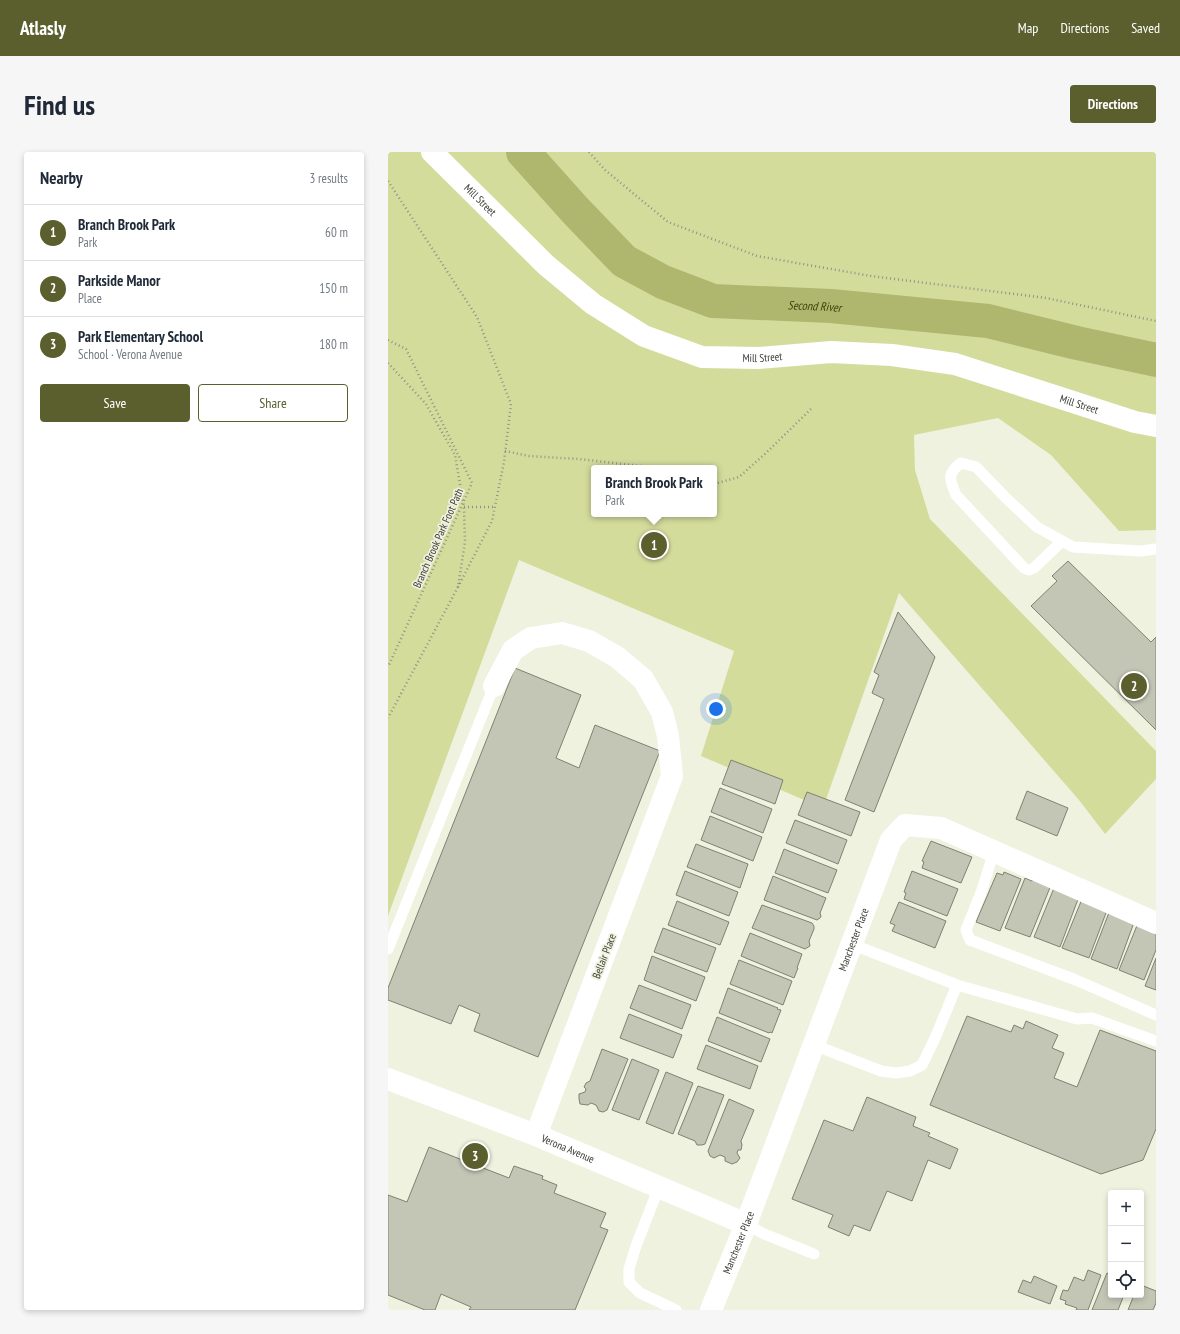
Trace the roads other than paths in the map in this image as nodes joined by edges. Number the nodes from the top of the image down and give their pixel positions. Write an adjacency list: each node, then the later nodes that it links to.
1 (432, 152): 2 (street, Mill Street)
2 (1156, 426)
3 (1062, 541): 3 (lane); 4 (lane)
4 (1156, 549)
5 (494, 686): 9 (lane); 15 (street, Bellair Place)
6 (994, 851): 7 (street, Manchester Place); 8 (street, Manchester Place); 11 (lane)
7 (1156, 923)
8 (851, 944): 10 (lane); 13 (street, Manchester Place)
9 (388, 950)
10 (957, 985): 12 (lane); 13 (lane)
11 (1156, 1015)
12 (1156, 1041)
13 (814, 1045): 17 (street, Manchester Place)
14 (388, 1079): 15 (street, Verona Avenue)
15 (536, 1135): 16 (street, Verona Avenue)
16 (659, 1187): 17 (street, Verona Avenue); 19 (lane)
17 (746, 1224): 18 (lane); 20 (street, Manchester Place)
18 (814, 1254)
19 (676, 1310)
20 (711, 1310)

